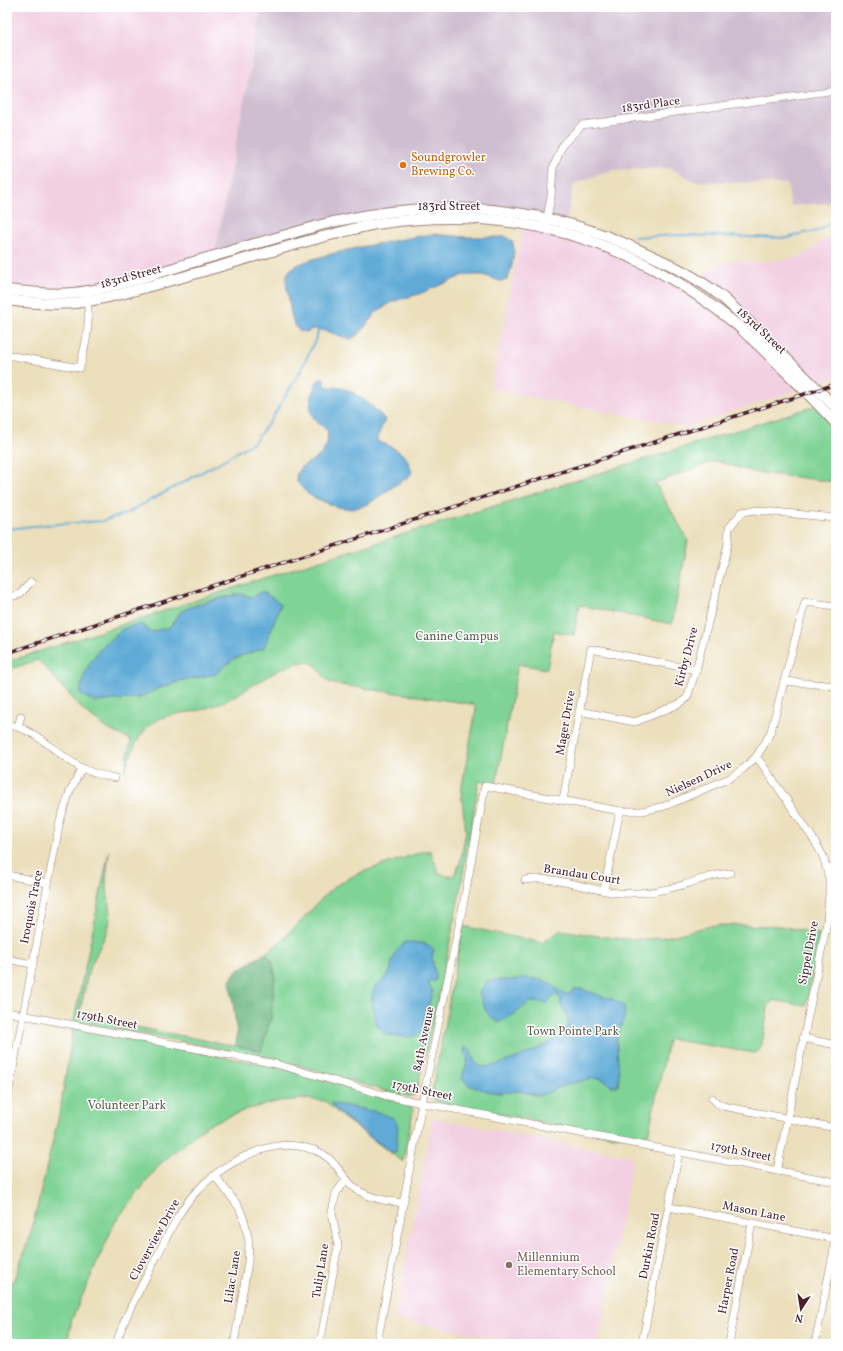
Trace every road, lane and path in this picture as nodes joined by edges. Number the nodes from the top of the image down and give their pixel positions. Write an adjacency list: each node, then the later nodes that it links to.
1 (836, 90): 2 (street, 183rd Place)
2 (547, 218): 3 (street, 183rd Place); 5 (street, 183rd Street); 8 (street, 183rd Street)
3 (545, 229): 5 (street, 183rd Street); 9 (street, 183rd Street)
4 (7, 290): 5 (street, 183rd Street)
5 (88, 297): 6 (street, 183rd Street); 7 (street)
6 (7, 300)
7 (7, 355)
8 (836, 408)
9 (836, 423)
10 (836, 518): 14 (street, Kirby Drive)
11 (31, 582): 12 (street)
12 (7, 598)
13 (836, 606): 15 (street, Nielsen Drive)
14 (696, 670): 17 (street, Kirby Drive); 17 (street, Mager Drive)
15 (784, 681): 16 (street); 21 (street, Nielsen Drive)
16 (836, 686)
17 (579, 711): 25 (street, Mager Drive)
18 (21, 716): 20 (street)
19 (7, 725): 20 (street)
20 (18, 726): 22 (street)
21 (756, 757): 26 (street, Nielsen Drive); 28 (street, Sippel Drive)
22 (82, 768): 23 (street); 32 (street, Iroquois Trace)
23 (115, 778)
24 (484, 786): 25 (street, Nielsen Drive); 43 (street, 84th Avenue)
25 (563, 800): 26 (street, Nielsen Drive)
26 (620, 811): 33 (street)
27 (836, 866): 28 (street)
28 (827, 868): 38 (street, Sippel Drive)
29 (730, 873): 33 (street, Brandau Court)
30 (7, 875): 32 (street)
31 (525, 880): 33 (street, Brandau Court)
32 (48, 883): 35 (street, Iroquois Trace)
33 (604, 890)
34 (7, 959): 35 (street)
35 (32, 964): 37 (street, Iroquois Trace)
36 (7, 1012): 37 (street, 179th Street)
37 (23, 1015): 40 (street, Iroquois Trace); 43 (street, 179th Street)
38 (803, 1038): 39 (street); 44 (street, Sippel Drive)
39 (836, 1045)
40 (9, 1079): 42 (street, Iroquois Trace)
41 (712, 1098): 44 (street)
42 (7, 1100)
43 (422, 1103): 46 (street, 179th Street); 51 (street, 84th Avenue)
44 (788, 1118): 45 (street); 47 (street, Sippel Drive)
45 (836, 1128)
46 (679, 1152): 47 (street, 179th Street); 52 (street, Durkin Road)
47 (777, 1171): 50 (street, 179th Street)
48 (215, 1176): 49 (street, Cloverview Drive); 55 (street, Cloverview Drive); 56 (street, Lilac Lane)
49 (346, 1180): 51 (street, Cloverview Drive); 57 (street, Tulip Lane)
50 (836, 1182)
51 (403, 1203): 58 (street, 84th Avenue)
52 (668, 1207): 53 (street, Mason Lane); 59 (street, Durkin Road)
53 (752, 1223): 54 (street, Mason Lane); 60 (street, Harper Road)
54 (836, 1239): 61 (street)
55 (116, 1344)
56 (234, 1344)
57 (318, 1344)
58 (377, 1344)
59 (642, 1344)
60 (728, 1344)
61 (815, 1344)

